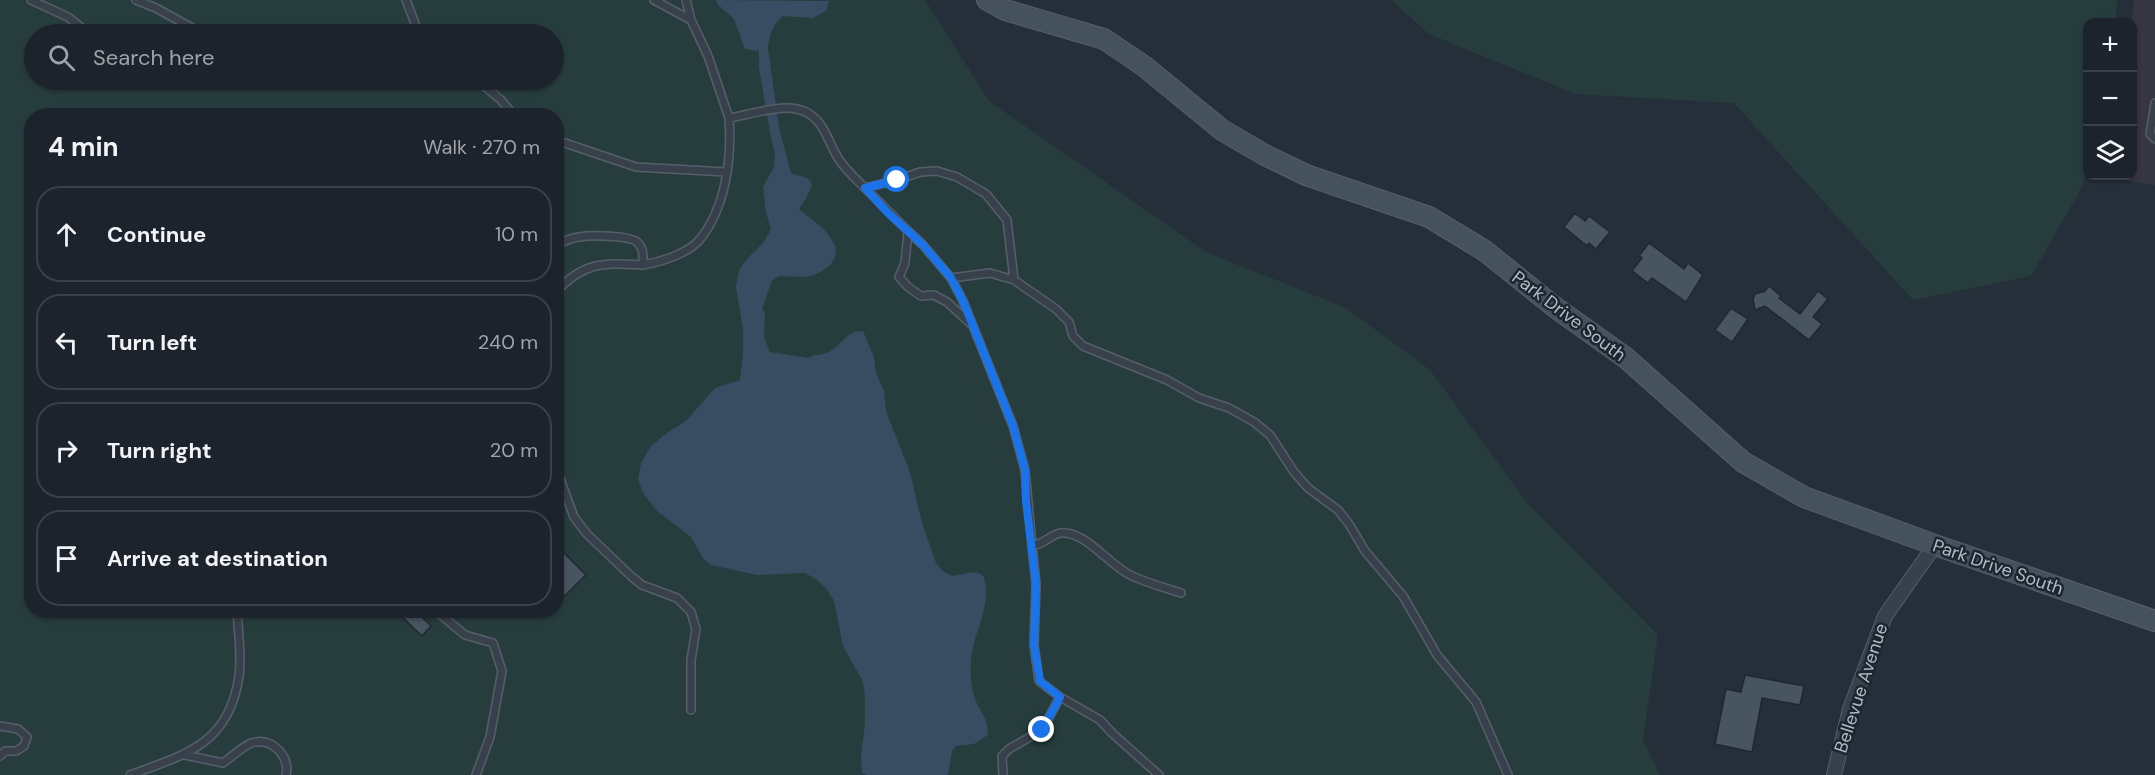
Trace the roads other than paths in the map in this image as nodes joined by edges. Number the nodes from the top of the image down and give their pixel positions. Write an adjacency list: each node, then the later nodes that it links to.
1 (32, 0): 8 (lane)
2 (136, 0): 9 (lane)
3 (406, 0): 10 (lane)
4 (654, 0): 7 (lane)
5 (686, 0): 7 (lane)
6 (987, 0): 28 (street, Park Drive South)
7 (691, 20): 14 (lane)
8 (77, 24)
9 (185, 24)
10 (415, 24)
11 (489, 90): 13 (lane)
12 (2155, 103): 15 (lane)
13 (508, 108)
14 (729, 118): 17 (lane); 18 (lane)
15 (2155, 139)
16 (564, 143): 17 (lane)
17 (726, 172): 21 (lane)
18 (865, 188): 19 (lane); 23 (lane)
19 (908, 231): 22 (lane); 25 (lane)
20 (564, 242): 21 (lane)
21 (643, 265): 24 (lane)
22 (951, 278): 23 (lane); 25 (lane)
23 (1014, 280): 43 (lane)
24 (564, 284)
25 (973, 326): 27 (lane)
26 (564, 490): 34 (lane)
27 (1032, 545): 29 (lane); 33 (lane)
28 (1935, 545): 32 (street, Park Drive South); 44 (street, Bellevue Avenue)
29 (1181, 593)
30 (237, 618): 36 (lane)
31 (445, 618): 40 (lane)
32 (2155, 621)
33 (1060, 697): 41 (lane); 42 (lane)
34 (691, 710)
35 (0, 726): 37 (lane)
36 (182, 755): 38 (lane); 39 (lane)
37 (0, 756)
38 (130, 775)
39 (286, 775)
40 (476, 775)
41 (1004, 775)
42 (1159, 775)
43 (1508, 775)
44 (1834, 775)

